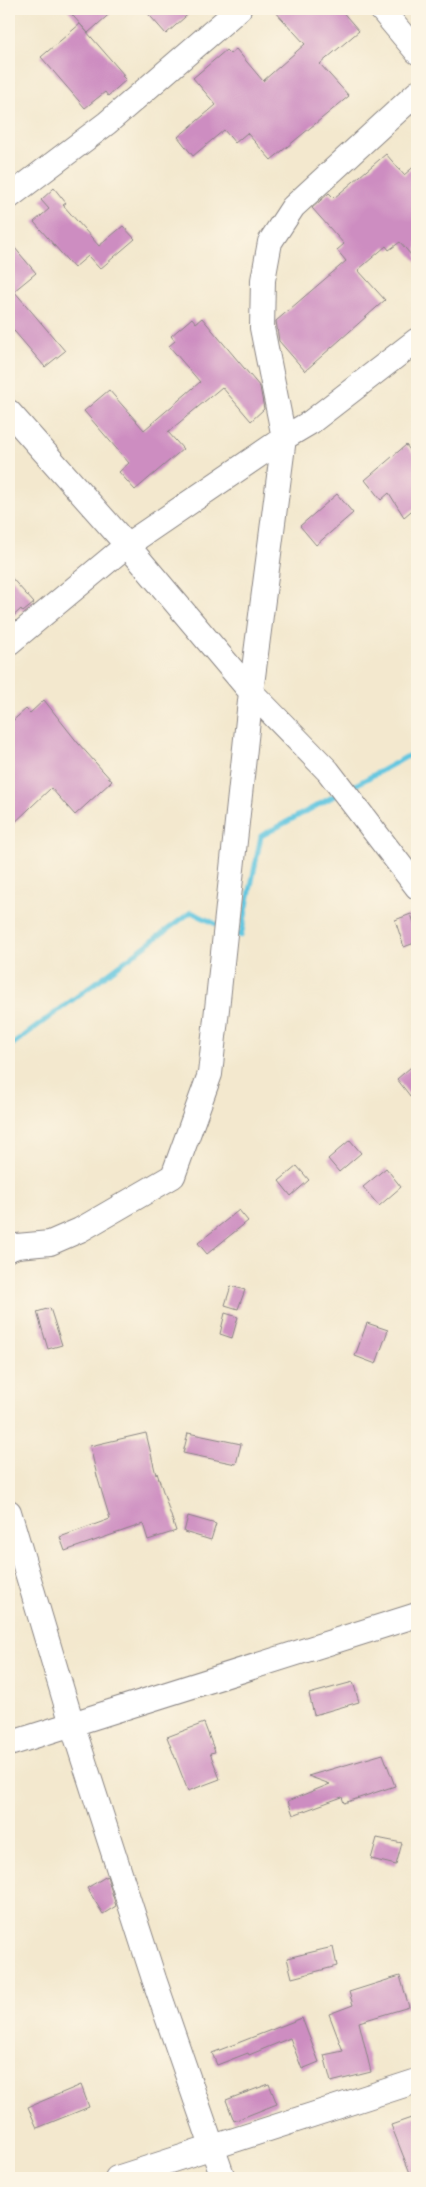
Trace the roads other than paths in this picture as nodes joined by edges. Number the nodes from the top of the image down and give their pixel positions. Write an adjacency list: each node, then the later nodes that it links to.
1 (240, 9): 5 (street)
2 (382, 9): 3 (street)
3 (417, 52)
4 (417, 93): 8 (street)
5 (9, 197)
6 (417, 340): 8 (street)
7 (9, 412): 9 (street)
8 (284, 438): 9 (street); 11 (street)
9 (127, 545): 10 (street); 11 (street)
10 (9, 642)
11 (251, 692): 12 (street); 13 (street)
12 (417, 887)
13 (9, 1249)
14 (9, 1512): 16 (street)
15 (417, 1615): 16 (street)
16 (72, 1724): 17 (street); 19 (street)
17 (9, 1744)
18 (417, 2081): 19 (street)
19 (213, 2148): 20 (street); 21 (street)
20 (117, 2178)
21 (223, 2178)

